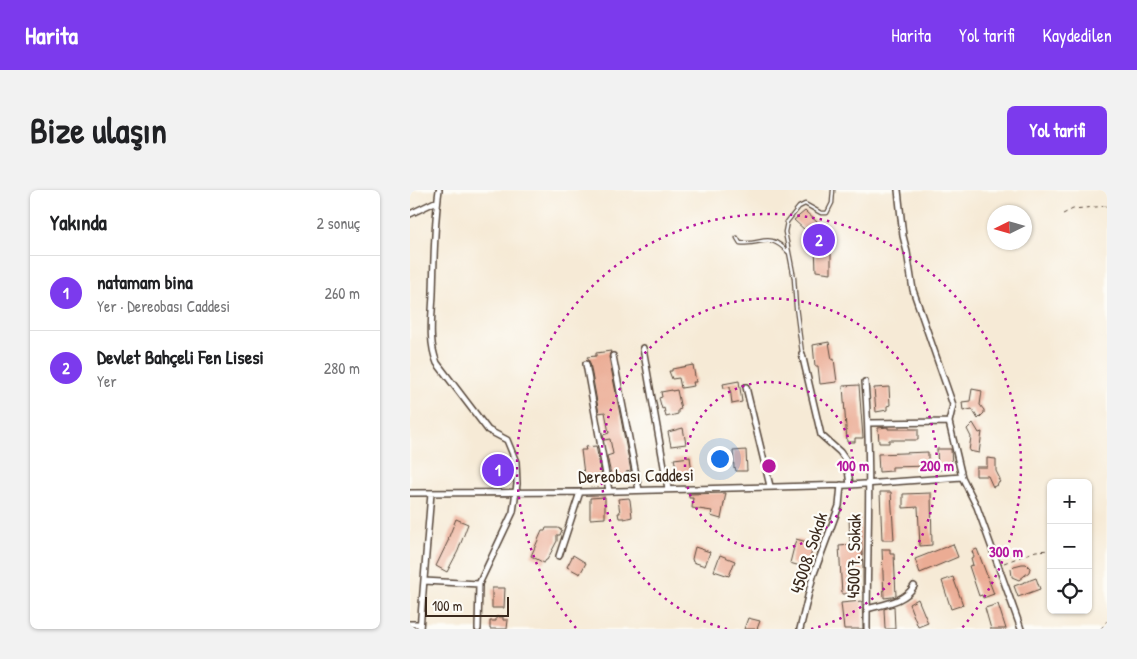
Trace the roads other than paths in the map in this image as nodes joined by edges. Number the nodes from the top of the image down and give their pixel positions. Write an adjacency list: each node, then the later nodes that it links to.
1 (439, 190): 4 (street)
2 (833, 190): 7 (lane)
3 (898, 190): 14 (street)
4 (437, 200): 5 (street); 24 (street)
5 (410, 214)
6 (737, 238): 7 (lane)
7 (790, 254): 9 (lane)
8 (643, 348): 22 (street)
9 (802, 354): 18 (street)
10 (612, 356): 21 (street)
11 (586, 364): 23 (street)
12 (865, 382): 15 (street, 45007. Sokak)
13 (746, 387): 19 (street)
14 (949, 422): 15 (street); 16 (street)
15 (869, 423): 17 (street, 45007. Sokak)
16 (962, 478): 17 (street, Dereobası Caddesi); 38 (street)
17 (869, 484): 18 (street, Dereobası Caddesi); 32 (street, 45007. Sokak)
18 (850, 485): 20 (street, Dereobası Caddesi)
19 (770, 486): 20 (street, Dereobası Caddesi); 22 (street, Dereobası Caddesi)
20 (841, 486): 36 (street, 45008. Sokak)
21 (639, 490): 22 (street, Dereobası Caddesi); 23 (street, Dereobası Caddesi)
22 (668, 490)
23 (609, 491): 25 (street, Dereobası Caddesi)
24 (515, 492): 25 (street, Dereobası Caddesi); 27 (street, Dereobası Caddesi); 30 (street)
25 (580, 492): 28 (street)
26 (410, 493): 27 (street, Dereobası Caddesi)
27 (431, 493): 29 (street)
28 (559, 556)
29 (424, 581): 30 (street); 34 (street)
30 (479, 584): 35 (street)
31 (914, 586): 32 (street)
32 (867, 610): 37 (street, 45007. Sokak)
33 (410, 624): 34 (street)
34 (420, 627)
35 (478, 629)
36 (800, 629)
37 (867, 629)
38 (1021, 629)

